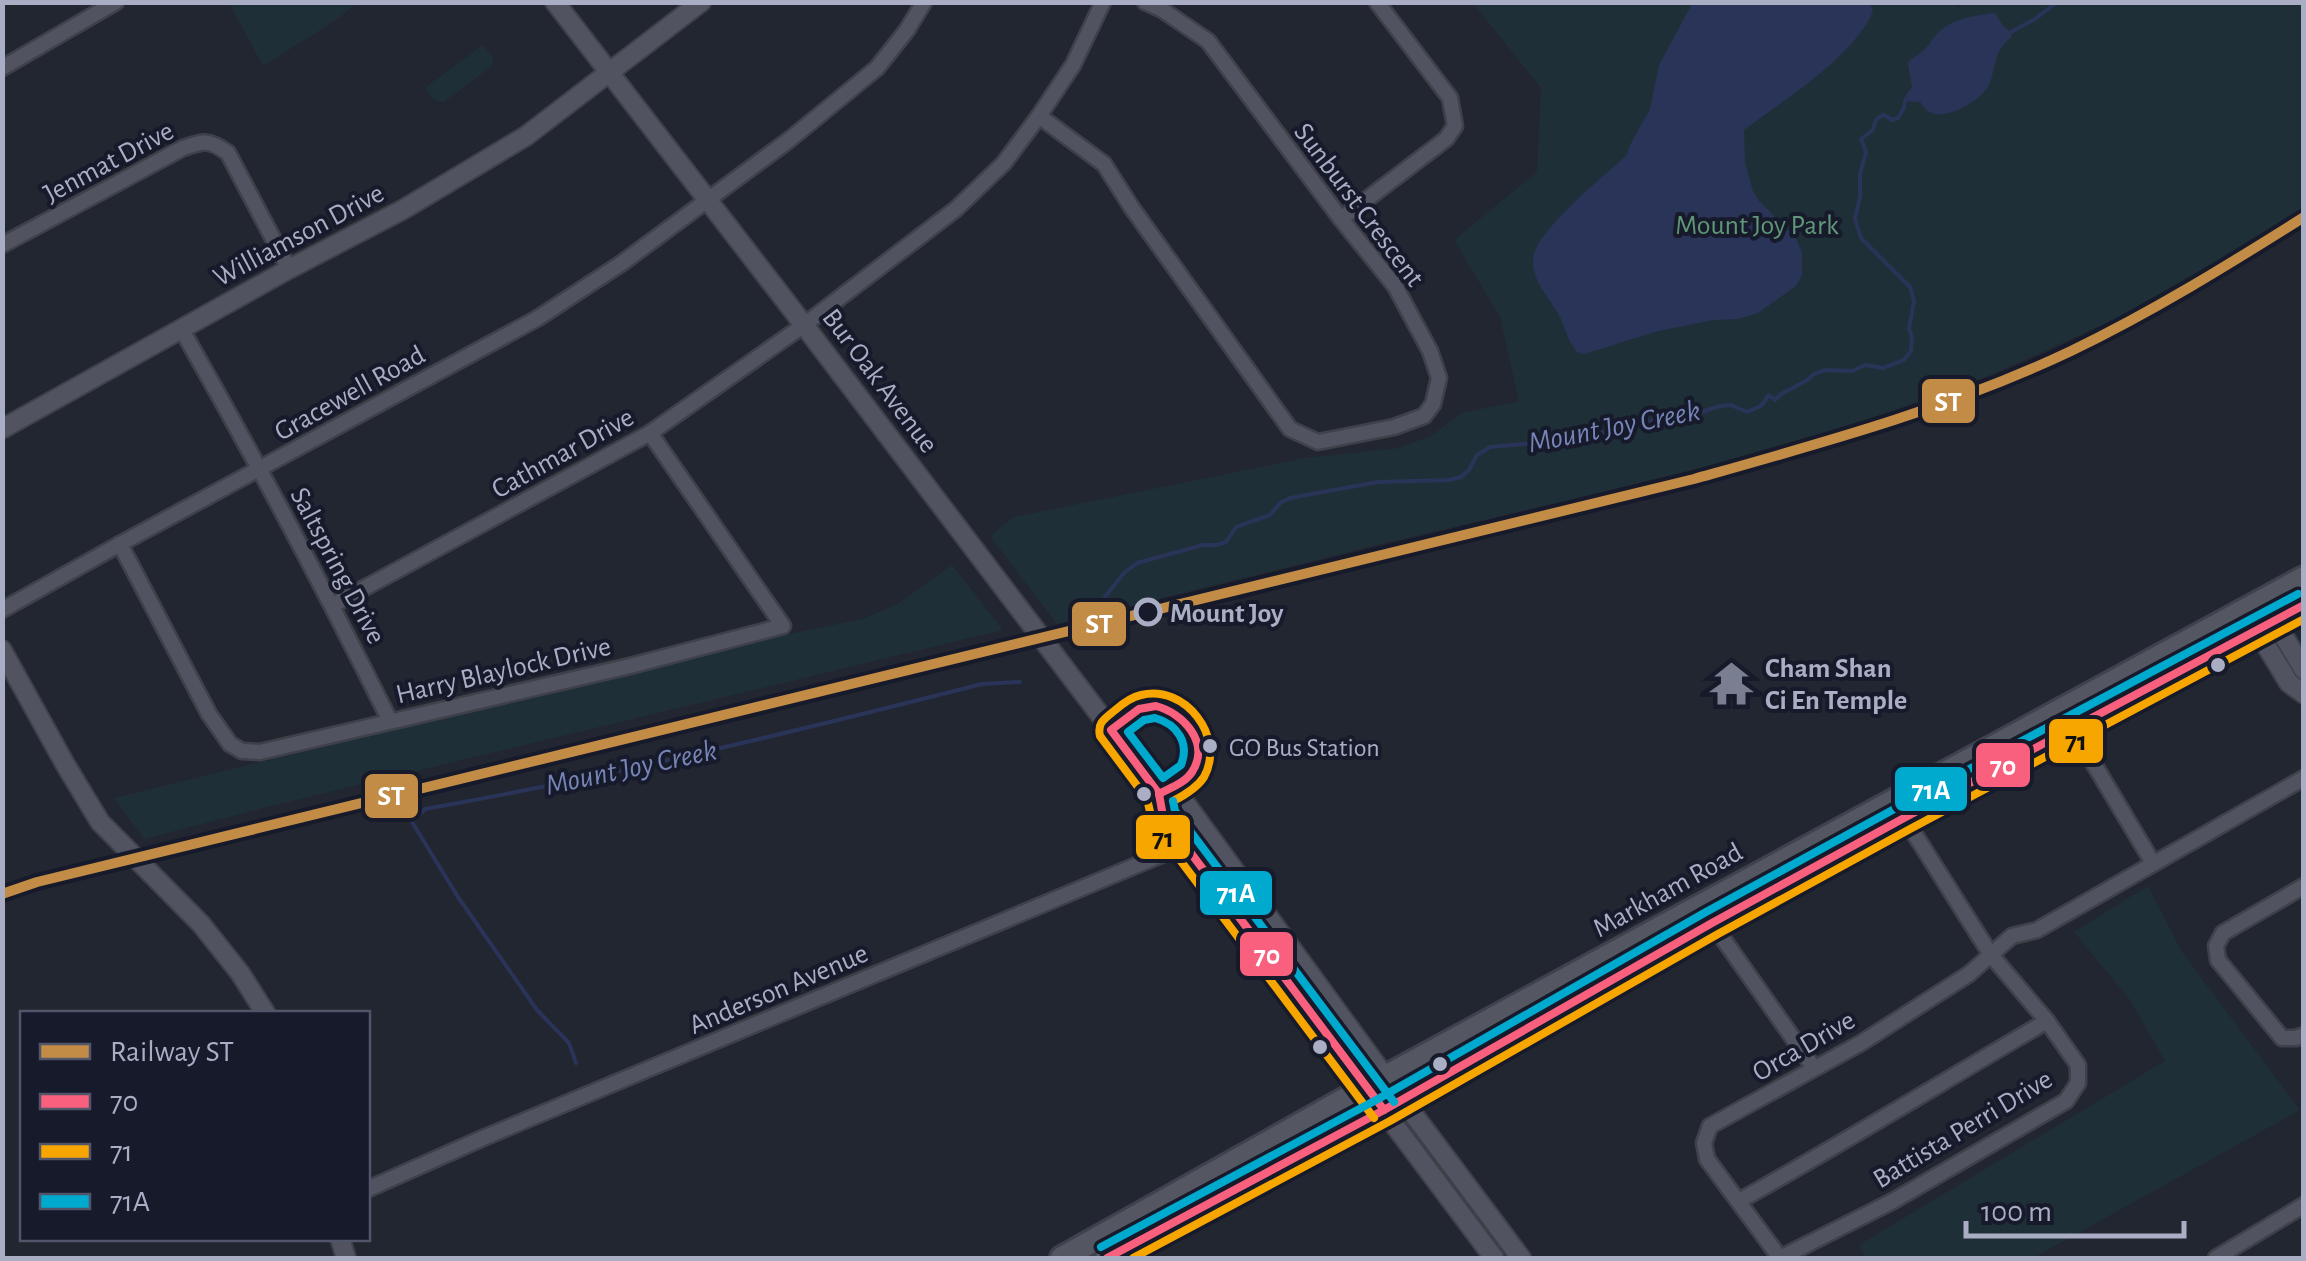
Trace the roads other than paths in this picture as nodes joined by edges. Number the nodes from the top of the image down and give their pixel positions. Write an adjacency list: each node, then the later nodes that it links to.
1 (116, 2): 8 (street)
2 (555, 2): 9 (street, Bur Oak Avenue)
3 (700, 2): 9 (street, Williamson Drive)
4 (924, 2): 11 (street, Gracewell Road)
5 (1103, 2): 10 (street, Cathmar Drive)
6 (1145, 2): 12 (street, Sunburst Crescent)
7 (1376, 2): 12 (street)
8 (2, 68)
9 (610, 72): 11 (street, Bur Oak Avenue); 14 (street, Williamson Drive)
10 (1039, 116): 12 (street, Sunburst Crescent); 15 (street, Cathmar Drive)
11 (707, 199): 15 (street, Bur Oak Avenue); 19 (street, Gracewell Road)
12 (1341, 219)
13 (2, 245): 14 (street, Jenmat Drive)
14 (288, 269): 16 (street, Williamson Drive)
15 (804, 324): 18 (street, Cathmar Drive); 33 (street, Bur Oak Avenue)
16 (182, 330): 17 (street, Williamson Drive); 19 (street, Saltspring Drive)
17 (2, 429)
18 (650, 433): 22 (street, Cathmar Drive); 30 (street, Harry Blaylock Drive)
19 (260, 469): 20 (street, Gracewell Road); 22 (street, Saltspring Drive)
20 (120, 544): 25 (street, Gracewell Road); 30 (street, Harry Blaylock Drive)
21 (2304, 578): 23 (main road, Markham Road)
22 (333, 605): 30 (street, Saltspring Drive)
23 (2253, 605): 26 (street); 34 (main road, Markham Road)
24 (2304, 605): 26 (main road, Markham Road)
25 (2, 610)
26 (2267, 626): 28 (street); 29 (street); 31 (main road, Markham Road)
27 (2, 650): 41 (street)
28 (2304, 670)
29 (2304, 694)
30 (390, 720)
31 (2075, 727): 34 (main road, Markham Road); 37 (street)
32 (2304, 778): 37 (street, Orca Drive)
33 (1159, 794): 35 (street, Bur Oak Avenue); 36 (street, Bur Oak Avenue)
34 (1899, 809): 39 (main road, Markham Road); 40 (street, Battista Perri Drive); 45 (main road, Markham Road)
35 (1209, 835): 36 (street, Anderson Avenue); 45 (street, Bur Oak Avenue)
36 (1184, 845): 45 (street, Bur Oak Avenue); 47 (street, Anderson Avenue)
37 (2152, 863): 40 (street, Orca Drive)
38 (2304, 886): 43 (street)
39 (1712, 924): 44 (street); 46 (main road, Markham Road)
40 (1991, 955): 42 (street, Battista Perri Drive); 44 (street, Orca Drive)
41 (264, 1011)
42 (2047, 1021): 48 (street); 48 (street, Battista Perri Drive)
43 (2304, 1035)
44 (1814, 1068): 48 (street, Orca Drive)
45 (1376, 1082): 46 (street, Bur Oak Avenue); 50 (main road, Markham Road)
46 (1393, 1105): 51 (main road, Markham Road); 52 (street, Bur Oak Avenue); 53 (street, Bur Oak Avenue)
47 (370, 1188)
48 (1739, 1201)
49 (2304, 1205): 54 (street)
50 (1062, 1258)
51 (1108, 1258)
52 (1494, 1258)
53 (1522, 1258)
54 (2216, 1258)

